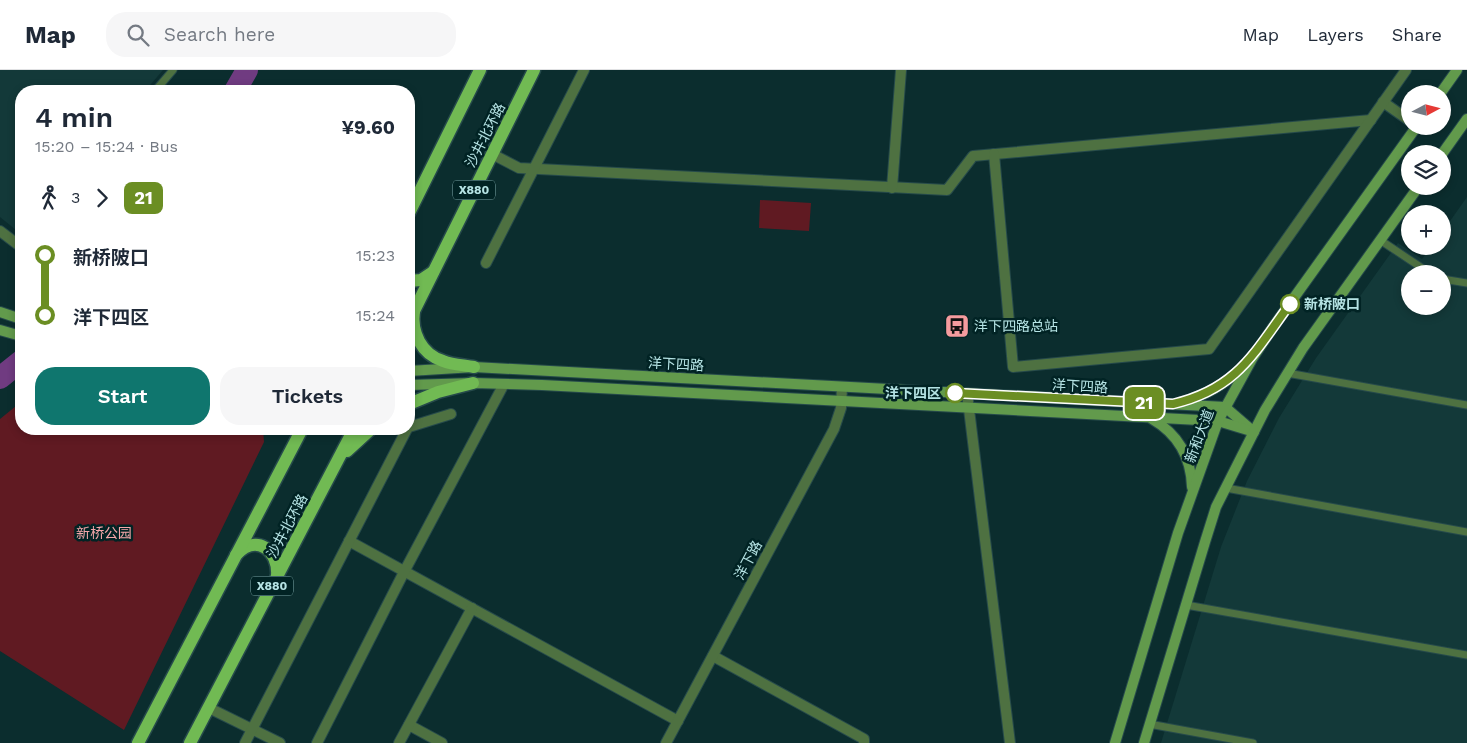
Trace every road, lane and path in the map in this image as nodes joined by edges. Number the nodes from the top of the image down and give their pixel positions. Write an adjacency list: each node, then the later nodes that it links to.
1 (173, 70): 8 (lane)
2 (480, 70): 21 (main road)
3 (534, 70): 16 (main road, 沙井北环路 / X880)
4 (584, 70): 18 (street)
5 (901, 70): 19 (street)
6 (1406, 70): 10 (street)
7 (1457, 70): 9 (street)
8 (161, 85)
9 (1446, 85)
10 (1384, 102): 11 (street); 13 (street)
11 (1401, 114)
12 (1467, 119): 15 (street)
13 (1371, 120): 17 (street); 17 (street)
14 (1411, 135): 37 (street, 新和大道)
15 (1448, 145)
16 (492, 154): 18 (street); 27 (main road, 沙井北环路 / X880)
17 (994, 154): 19 (street)
18 (534, 169): 19 (street); 25 (street)
19 (892, 188)
20 (1412, 195): 23 (street)
21 (415, 201)
22 (0, 231): 24 (street)
23 (1380, 240): 26 (lane); 40 (street)
24 (15, 242)
25 (486, 263)
26 (1418, 265)
27 (434, 271): 28 (main road); 31 (main road, 沙井北环路 / X880)
28 (415, 280)
29 (1451, 280): 30 (lane)
30 (1467, 283)
31 (415, 310)
32 (0, 312): 33 (street)
33 (15, 317)
34 (0, 330): 35 (street)
35 (15, 334)
36 (415, 334): 38 (main road)
37 (1257, 351): 48 (street); 50 (street, 新和大道)
38 (474, 367): 39 (street, 洋下四路); 44 (street, 洋下四路)
39 (415, 371)
40 (1287, 373): 49 (lane); 56 (street)
41 (473, 383): 42 (street, 洋下四路); 43 (street, 洋下四路); 47 (main road)
42 (504, 384): 46 (street, 洋下四路); 69 (street)
43 (415, 385)
44 (842, 387): 45 (street, 洋下四路); 46 (street, 洋下路)
45 (968, 393): 48 (street, 洋下四路); 51 (street)
46 (841, 401): 51 (street, 洋下四路); 74 (street, 洋下路)
47 (415, 402)
48 (1173, 404): 50 (street, 洋下四路)
49 (1467, 405)
50 (1226, 407): 54 (street, 新和大道); 56 (street)
51 (969, 408): 53 (street, 洋下四路); 89 (street)
52 (452, 414): 55 (street)
53 (1149, 418): 54 (street, 洋下四路); 65 (street)
54 (1218, 421): 56 (street, 洋下四路); 65 (street, 新和大道)
55 (415, 426)
56 (1254, 432): 64 (street)
57 (290, 435): 62 (main road)
58 (299, 435): 62 (main road)
59 (351, 435): 63 (main road, 沙井北环路 / X880)
60 (364, 435): 63 (main road)
61 (404, 435): 67 (street)
62 (286, 460): 68 (main road)
63 (336, 464): 70 (main road, 沙井北环路 / X880)
64 (1226, 488): 66 (lane); 71 (street)
65 (1191, 498): 90 (street, 新和大道)
66 (1467, 532)
67 (349, 541): 69 (street); 79 (street)
68 (236, 555): 70 (main road); 80 (main road)
69 (404, 572): 72 (street); 84 (street)
70 (277, 576): 75 (main road, 沙井北环路 / X880)
71 (1186, 604): 73 (lane); 77 (street)
72 (472, 608): 76 (street); 78 (street)
73 (1467, 655)
74 (713, 656): 76 (street, 洋下路); 88 (street)
75 (208, 708): 79 (street); 81 (main road, 沙井北环路 / X880)
76 (678, 721): 87 (street, 洋下路)
77 (1149, 724): 91 (street); 92 (lane)
78 (409, 725): 85 (street); 86 (street)
79 (252, 729): 82 (street); 83 (street)
80 (138, 743)
81 (190, 743)
82 (244, 743)
83 (280, 743)
84 (317, 743)
85 (400, 743)
86 (442, 743)
87 (666, 743)
88 (864, 743)
89 (1010, 743)
90 (1115, 743)
91 (1144, 743)
92 (1253, 743)

